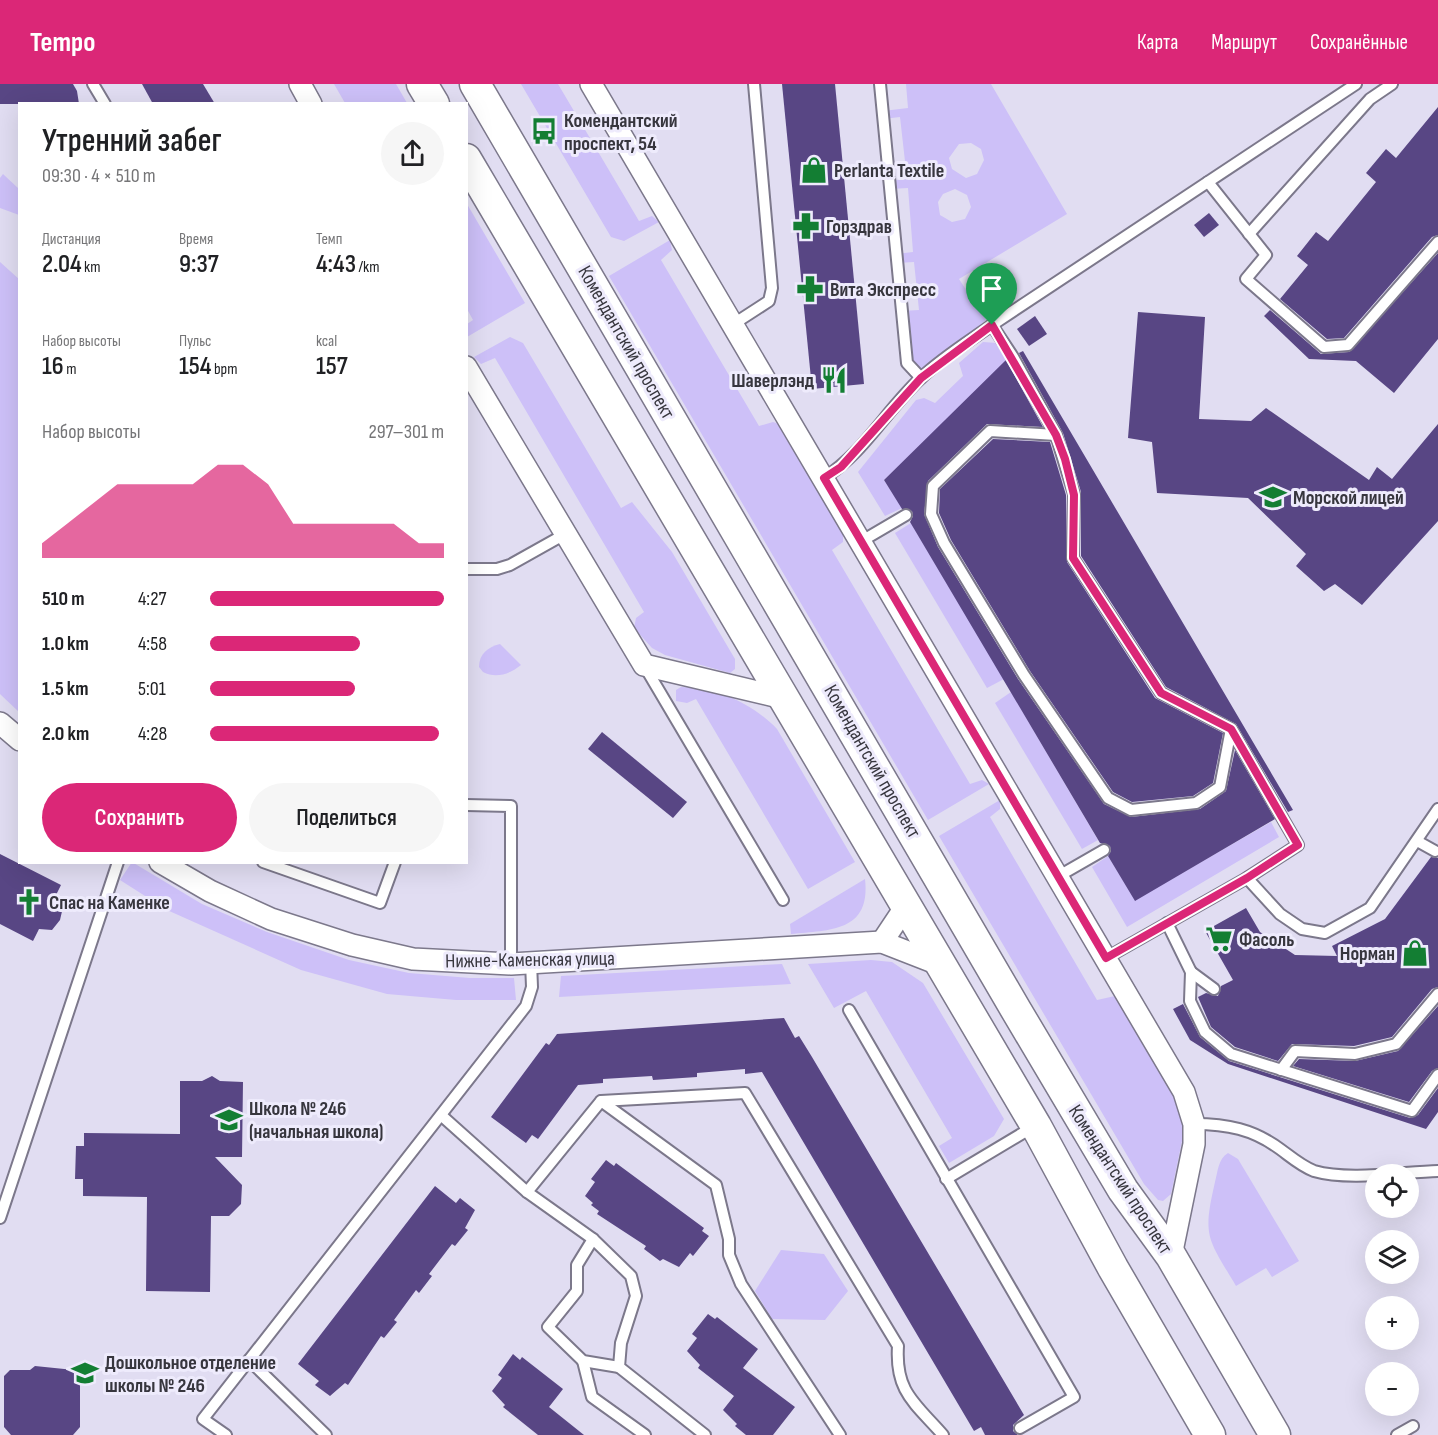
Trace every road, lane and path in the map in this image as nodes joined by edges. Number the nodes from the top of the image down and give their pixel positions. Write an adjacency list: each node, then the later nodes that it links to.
1 (93, 84): 10 (lane)
2 (300, 84): 11 (street)
3 (422, 84): 12 (main road)
4 (475, 84): 65 (main road, Комендантский проспект)
5 (754, 84): 17 (lane)
6 (880, 84): 20 (lane)
7 (1356, 84): 14 (lane)
8 (1392, 84): 15 (lane)
9 (595, 85): 17 (street)
10 (104, 102)
11 (310, 102)
12 (433, 102)
13 (468, 162): 28 (main road)
14 (1208, 182): 15 (lane); 18 (lane)
15 (1249, 234): 16 (lane)
16 (1438, 242)
17 (732, 325): 22 (street)
18 (992, 325): 20 (lane); 21 (lane)
19 (468, 370): 24 (street)
20 (921, 378): 22 (lane)
21 (1056, 435): 30 (lane); 30 (lane)
22 (824, 478): 25 (street)
23 (906, 515): 25 (lane)
24 (567, 533): 26 (lane); 27 (street)
25 (860, 542): 41 (street)
26 (468, 569)
27 (644, 665): 28 (street); 43 (lane)
28 (783, 698): 44 (main road)
29 (0, 723): 31 (street)
30 (1231, 729): 42 (lane)
31 (18, 738)
32 (468, 805): 48 (lane)
33 (1438, 809): 34 (lane)
34 (1417, 842): 36 (lane); 42 (lane)
35 (1104, 850): 41 (lane)
36 (1435, 851)
37 (117, 864): 63 (lane)
38 (163, 864): 48 (street, Нижне-Каменская улица)
39 (269, 864): 40 (lane)
40 (393, 864)
41 (1057, 876): 47 (street)
42 (1247, 878): 45 (lane)
43 (783, 900)
44 (906, 906): 46 (street); 49 (main road)
45 (1167, 923): 47 (lane); 50 (lane)
46 (882, 942): 48 (street, Нижне-Каменская улица); 49 (street, Нижне-Каменская улица)
47 (1106, 958): 58 (street)
48 (521, 963): 57 (lane)
49 (941, 965): 59 (main road)
50 (1191, 972): 51 (lane); 54 (lane)
51 (1214, 989)
52 (1438, 994): 54 (lane)
53 (849, 1010): 61 (lane)
54 (1281, 1070): 55 (lane)
55 (1438, 1075)
56 (601, 1101): 62 (lane); 75 (lane); 76 (lane)
57 (442, 1116): 62 (lane); 66 (lane)
58 (1194, 1124): 60 (lane); 65 (street)
59 (1036, 1126): 61 (lane); 77 (main road)
60 (1438, 1171)
61 (946, 1179): 70 (lane)
62 (527, 1192): 64 (lane)
63 (0, 1218)
64 (593, 1239): 67 (lane); 68 (lane)
65 (1171, 1256): 78 (main road, Комендантский проспект)
66 (249, 1360): 71 (lane); 72 (lane)
67 (583, 1362): 68 (lane); 73 (lane)
68 (619, 1367): 74 (lane)
69 (1413, 1425): 79 (lane)
70 (1020, 1428)
71 (226, 1435)
72 (326, 1435)
73 (645, 1435)
74 (705, 1435)
75 (840, 1435)
76 (943, 1435)
77 (1210, 1435)
78 (1275, 1435)
79 (1397, 1435)

